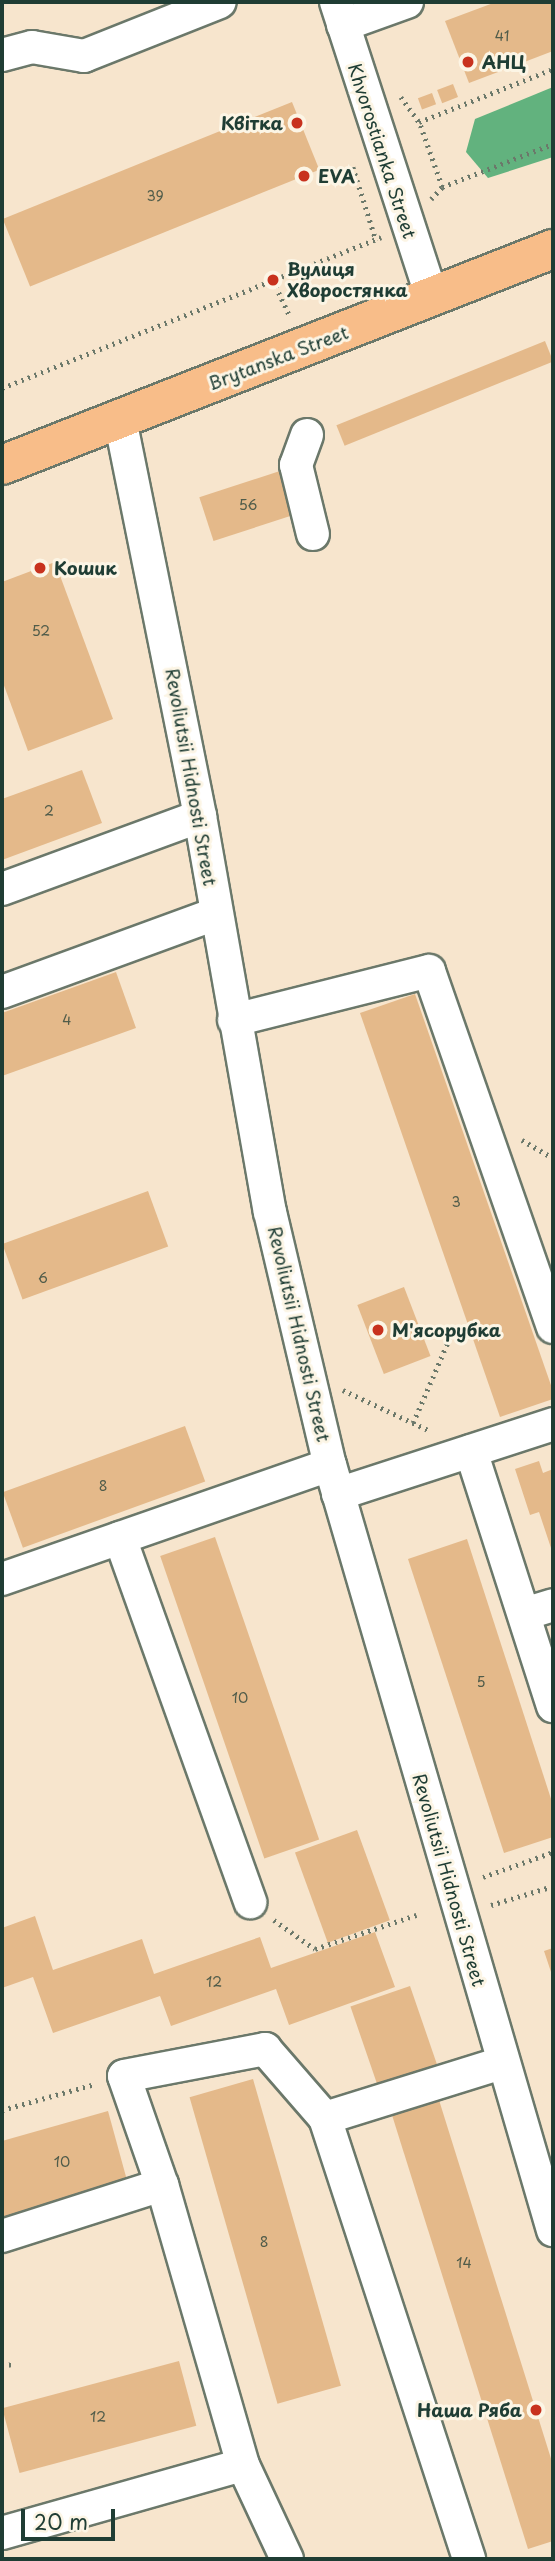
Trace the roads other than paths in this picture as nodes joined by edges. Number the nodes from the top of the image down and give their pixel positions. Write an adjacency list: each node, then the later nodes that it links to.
1 (220, 2): 4 (street)
2 (407, 2): 3 (street)
3 (340, 13): 6 (street, Khvorostianka Street)
4 (2, 55)
5 (553, 249): 6 (main road, Brytanska Street)
6 (432, 298): 7 (main road, Brytanska Street)
7 (121, 419): 9 (main road, Brytanska Street); 11 (street, Revoliutsii Hidnosti Street)
8 (307, 435): 10 (street)
9 (2, 465)
10 (313, 534)
11 (200, 816): 12 (street); 13 (street, Revoliutsii Hidnosti Street)
12 (2, 890)
13 (215, 914): 14 (street); 15 (street, Revoliutsii Hidnosti Street)
14 (2, 992)
15 (234, 1020): 16 (street); 19 (street, Revoliutsii Hidnosti Street)
16 (553, 1327)
17 (553, 1424): 18 (street)
18 (471, 1451): 19 (street); 22 (street)
19 (334, 1479): 20 (street); 25 (street, Revoliutsii Hidnosti Street)
20 (120, 1538): 21 (street); 24 (street)
21 (2, 1580)
22 (539, 1610): 23 (street)
23 (553, 1706)
24 (250, 1902)
25 (502, 2063): 26 (street); 27 (street, Revoliutsii Hidnosti Street)
26 (325, 2118): 28 (street); 34 (street)
27 (540, 2142): 29 (street, Revoliutsii Hidnosti Street)
28 (162, 2185): 30 (street); 31 (street)
29 (553, 2230)
30 (2, 2236)
31 (243, 2465): 32 (street); 33 (street)
32 (2, 2533)
33 (287, 2559)
34 (469, 2559)

